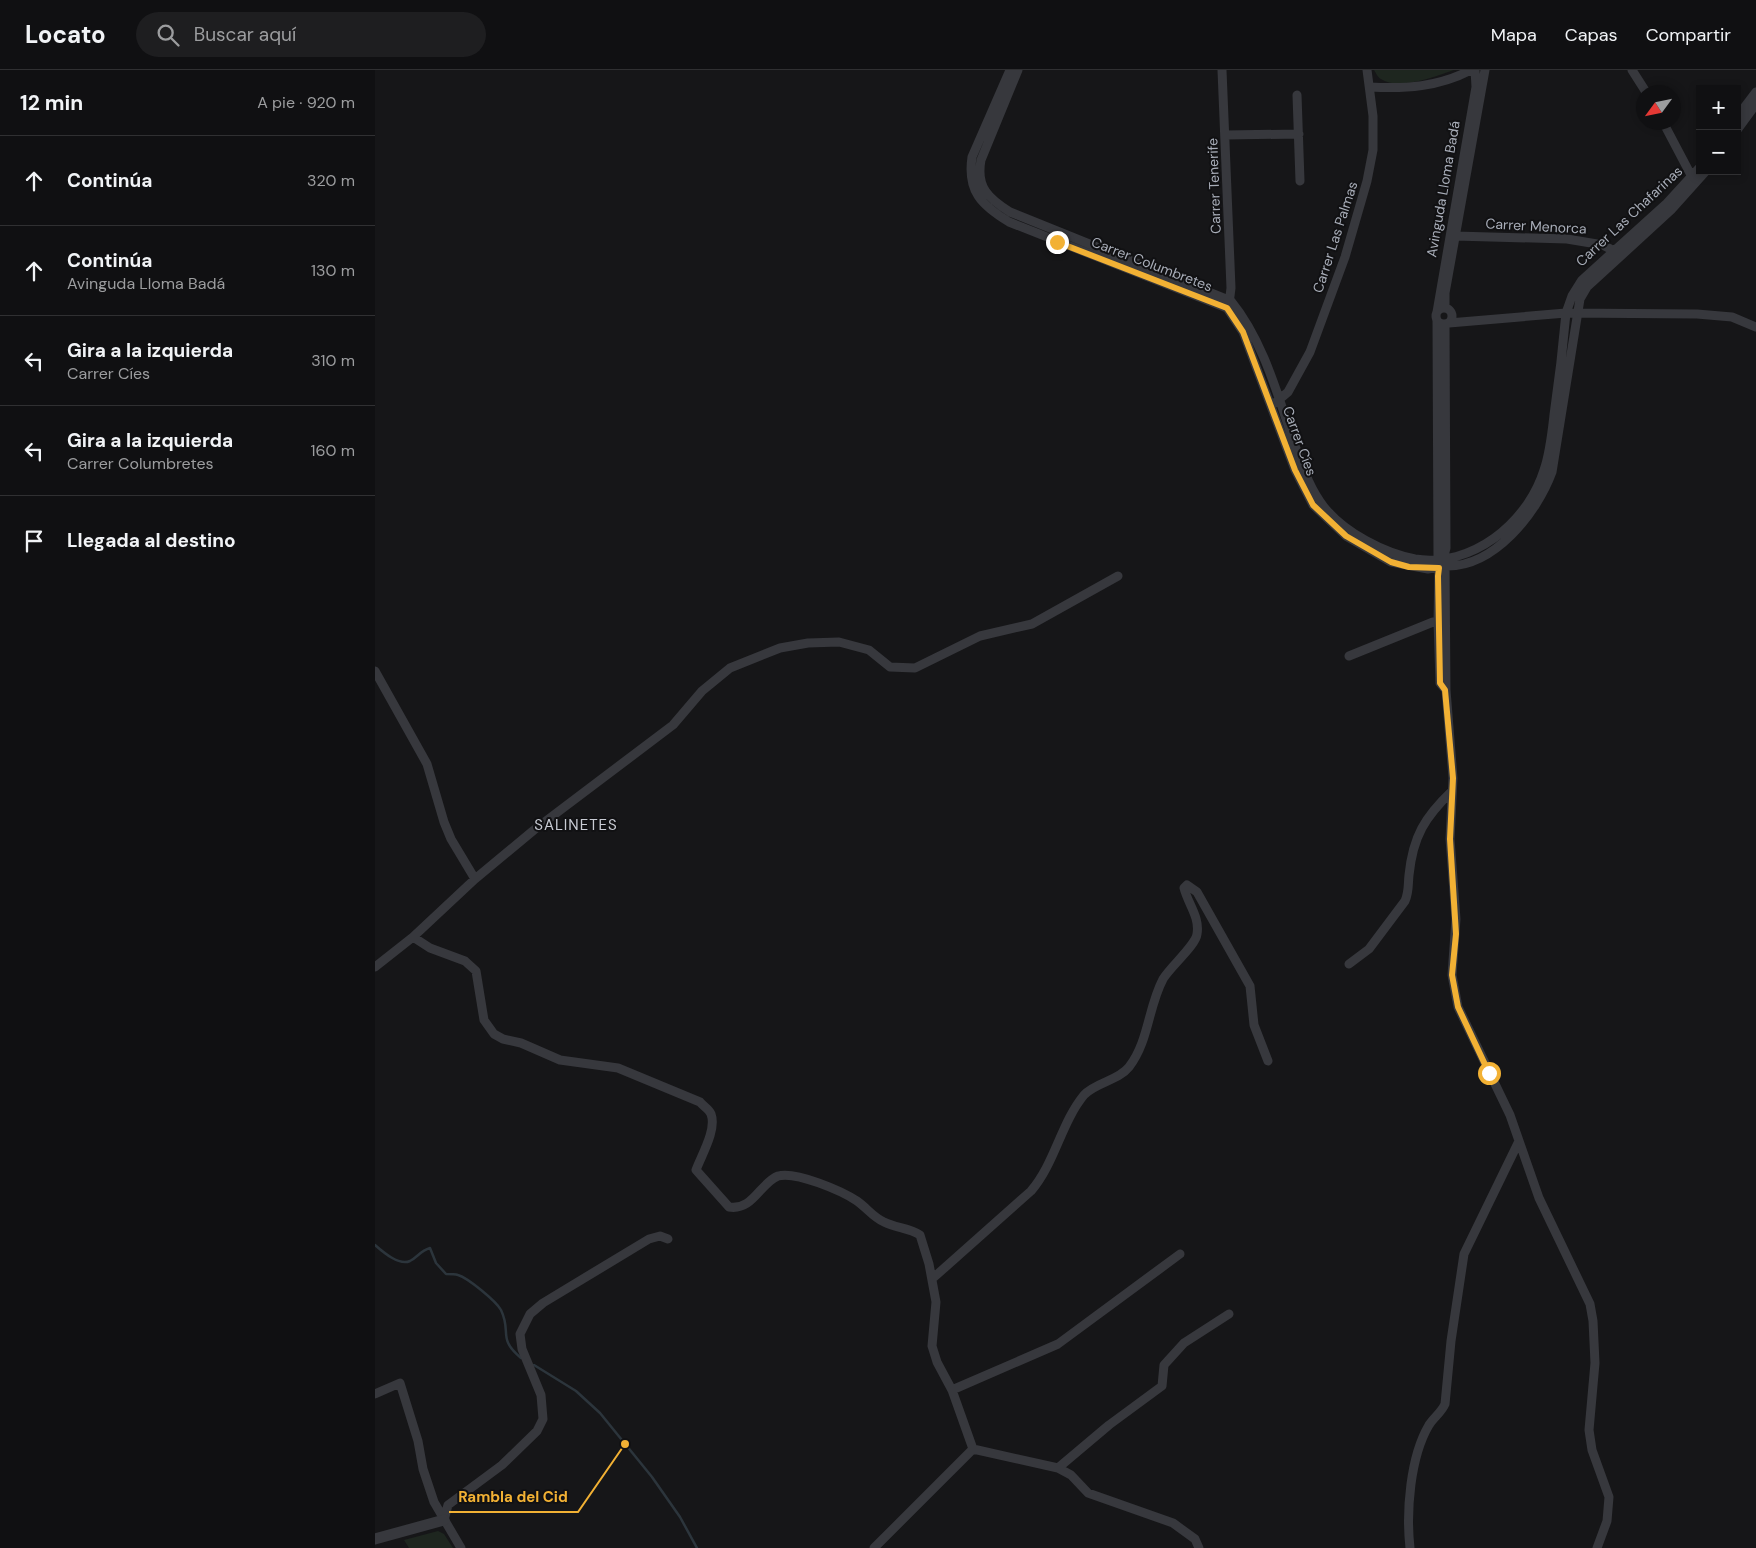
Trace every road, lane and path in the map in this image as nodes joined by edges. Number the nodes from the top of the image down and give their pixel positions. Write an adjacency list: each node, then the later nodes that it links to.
1 (1010, 70): 25 (street, Carrer Columbretes)
2 (1018, 70): 25 (street, Carrer Columbretes)
3 (1222, 70): 18 (street, Carrer Tenerife)
4 (1367, 70): 10 (street, Carrer Las Palmas)
5 (1471, 70): 10 (street)
6 (1475, 70): 28 (street, Avinguda Lloma Badá)
7 (1485, 70): 23 (street, Avinguda Lloma Badá)
8 (1632, 70): 9 (street)
9 (1642, 85)
10 (1370, 87): 30 (street, Carrer Las Palmas)
11 (1756, 92): 14 (street)
12 (1297, 95): 17 (street)
13 (1756, 104): 15 (street)
14 (1741, 112)
15 (1741, 125)
16 (1667, 130): 21 (street)
17 (1299, 134): 18 (street); 22 (street)
18 (1226, 135): 25 (street, Carrer Tenerife)
19 (1696, 172): 21 (street, Carrer Las Chafarinas)
20 (1702, 175): 27 (street, Carrer Las Chafarinas)
21 (1692, 177): 24 (street, Carrer Las Chafarinas)
22 (1300, 181)
23 (1455, 236): 24 (street, Carrer Menorca); 28 (street, Avinguda Lloma Badá)
24 (1614, 250): 26 (street, Carrer Las Chafarinas)
25 (1229, 305): 30 (street, Carrer Cíes)
26 (1566, 313): 27 (street); 28 (street); 31 (street, Carrer Cíes)
27 (1579, 313): 29 (street); 31 (street, Carrer Cíes)
28 (1444, 316): 31 (street, Avinguda Lloma Badá)
29 (1756, 327)
30 (1276, 402): 31 (street, Carrer Cíes)
31 (1441, 563): 33 (street, Avinguda Lloma Badá)
32 (1118, 576): 37 (street)
33 (1442, 621): 34 (street); 36 (street, Avinguda Lloma Badá)
34 (1349, 656)
35 (375, 671): 37 (street)
36 (1452, 791): 39 (street); 42 (street, Avinguda Lloma Badá)
37 (475, 879): 38 (street)
38 (413, 936): 40 (street); 45 (street)
39 (1349, 964)
40 (375, 966)
41 (1268, 1061): 45 (street)
42 (1519, 1141): 56 (street); 57 (street, Avinguda Lloma Badá)
43 (668, 1238): 51 (street)
44 (1180, 1254): 47 (street)
45 (932, 1279): 47 (street)
46 (1229, 1314): 50 (street)
47 (952, 1390): 49 (street)
48 (375, 1394): 51 (street)
49 (973, 1449): 50 (street); 54 (street)
50 (1058, 1468): 55 (street)
51 (444, 1520): 52 (street); 53 (street)
52 (375, 1538)
53 (461, 1548)
54 (874, 1548)
55 (1199, 1548)
56 (1410, 1548)
57 (1597, 1548)

